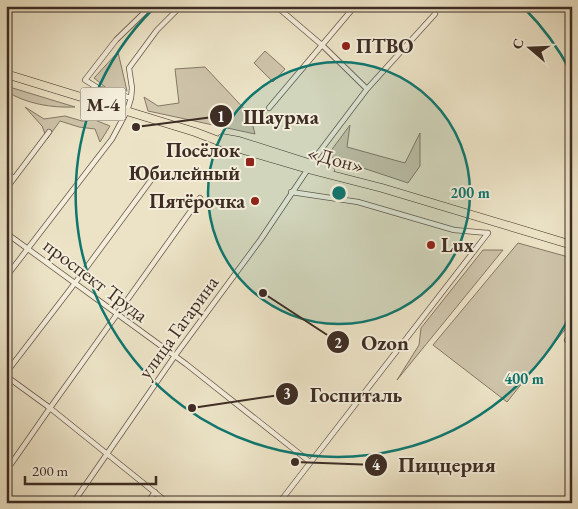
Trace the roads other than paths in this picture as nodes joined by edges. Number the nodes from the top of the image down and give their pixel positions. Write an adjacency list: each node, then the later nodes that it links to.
1 (151, 6): 9 (street)
2 (181, 6): 9 (street)
3 (276, 6): 6 (street)
4 (355, 6): 6 (street)
5 (435, 14): 8 (street, улица Гагарина)
6 (323, 46): 8 (street); 10 (street)
7 (6, 74): 11 (main road, М-4)
8 (367, 89): 13 (street, улица Гагарина)
9 (130, 98): 11 (street)
10 (269, 108)
11 (127, 111): 13 (main road, «Дон» / М-4); 22 (street)
12 (49, 132): 16 (street)
13 (310, 166): 18 (street, улица Гагарина); 21 (main road, «Дон»)
14 (157, 172): 24 (street)
15 (6, 173): 16 (street)
16 (14, 178): 17 (street)
17 (6, 190)
18 (291, 192): 26 (street, улица Гагарина); 31 (street)
19 (200, 198): 25 (street)
20 (6, 233): 22 (street, проспект Труда)
21 (572, 245)
22 (28, 248): 23 (street); 24 (street, проспект Труда)
23 (6, 277)
24 (75, 283): 25 (street, проспект Труда); 27 (street)
25 (116, 314): 26 (street, проспект Труда); 28 (street)
26 (174, 357): 29 (street, улица Гагарина); 31 (street, проспект Труда)
27 (6, 375): 28 (street)
28 (50, 408): 29 (street); 30 (street)
29 (106, 454): 32 (street); 33 (street, улица Гагарина)
30 (6, 461)
31 (310, 462): 36 (street)
32 (155, 492): 34 (street); 35 (street)
33 (73, 503)
34 (147, 503)
35 (168, 503)
36 (279, 503)

